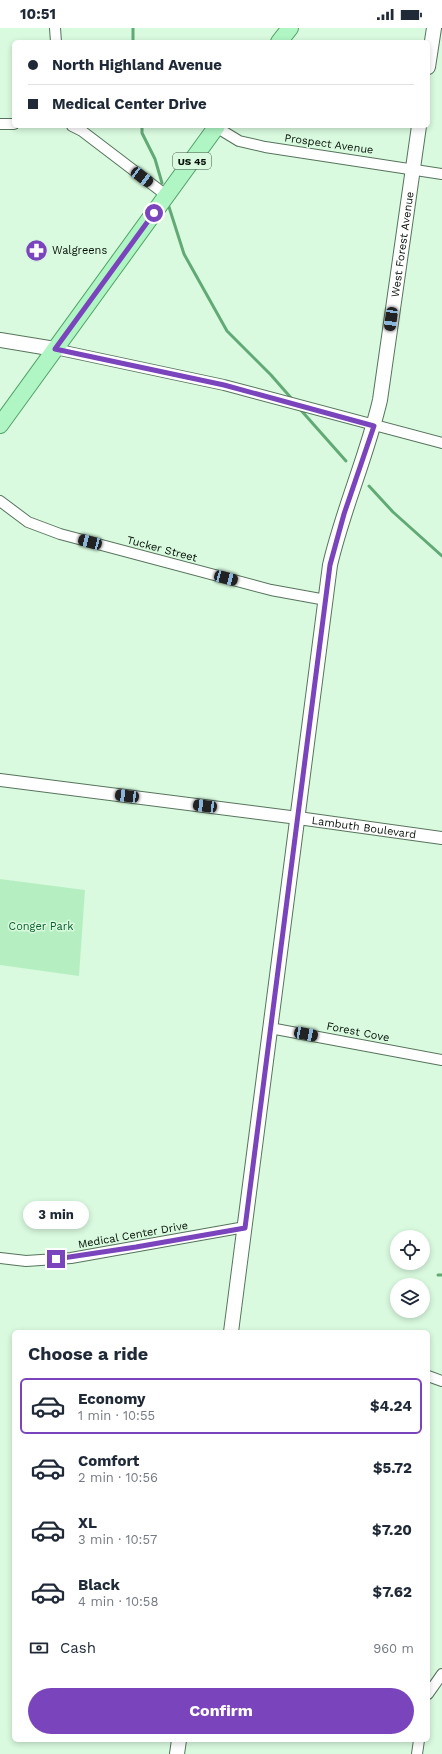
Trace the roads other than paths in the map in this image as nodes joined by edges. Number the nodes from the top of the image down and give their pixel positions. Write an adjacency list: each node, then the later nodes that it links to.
1 (55, 28): 4 (street)
2 (290, 28): 5 (main road)
3 (434, 28): 6 (main road)
4 (56, 40)
5 (280, 40)
6 (430, 54)
7 (0, 124): 8 (street)
8 (12, 124)
9 (76, 128): 15 (street)
10 (215, 128): 15 (main road, US 45)
11 (218, 128): 13 (street, Prospect Avenue)
12 (419, 128): 13 (main road, West Forest Avenue)
13 (413, 169): 14 (street, Prospect Avenue); 19 (main road, West Forest Avenue)
14 (442, 174)
15 (164, 198): 17 (main road, US 45)
16 (0, 340): 17 (main road)
17 (55, 349): 18 (main road, US 45); 19 (street)
18 (0, 425)
19 (374, 426): 20 (street); 22 (main road, West Forest Avenue)
20 (442, 443)
21 (0, 501): 22 (street, Tucker Street)
22 (326, 600): 24 (main road, West Forest Avenue)
23 (0, 780): 24 (street, Lambuth Boulevard)
24 (298, 818): 25 (street, Lambuth Boulevard); 26 (main road, West Forest Avenue)
25 (442, 838)
26 (270, 1028): 27 (street, Forest Cove); 28 (main road, West Forest Avenue)
27 (442, 1060)
28 (245, 1228): 29 (street, Medical Center Drive); 30 (main road, West Forest Avenue)
29 (0, 1258)
30 (231, 1330)
31 (430, 1377): 32 (street)
32 (442, 1381)
33 (442, 1674): 34 (street)
34 (430, 1691)
35 (178, 1742): 37 (main road)
36 (419, 1742): 38 (street)
37 (177, 1754)
38 (417, 1754)

